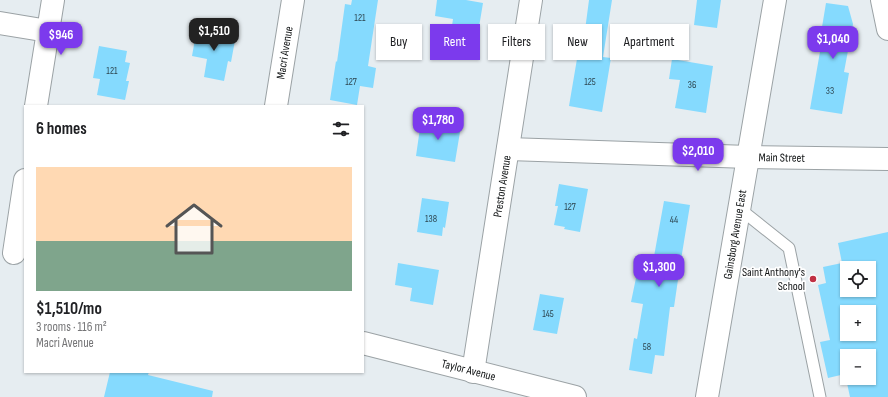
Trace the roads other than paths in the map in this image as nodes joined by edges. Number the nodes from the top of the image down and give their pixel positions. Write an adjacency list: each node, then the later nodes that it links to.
1 (53, 0): 8 (street)
2 (293, 0): 10 (street, Macri Avenue)
3 (531, 0): 11 (street, Preston Avenue)
4 (775, 0): 12 (street, Gainsborg Avenue East)
5 (882, 0): 7 (street)
6 (0, 23): 8 (street)
7 (888, 29)
8 (48, 31): 9 (street)
9 (36, 105)
10 (276, 105)
11 (508, 149): 12 (street, Main Street); 18 (street, Preston Avenue)
12 (749, 157): 13 (street, Main Street); 15 (street, Gainsborg Avenue East)
13 (888, 159)
14 (24, 186): 16 (street)
15 (740, 209): 20 (street, Gainsborg Avenue East); 21 (lane)
16 (13, 253)
17 (364, 344): 18 (street, Taylor Avenue)
18 (474, 372): 19 (street, Taylor Avenue)
19 (575, 397)
20 (707, 397)
21 (820, 397)

